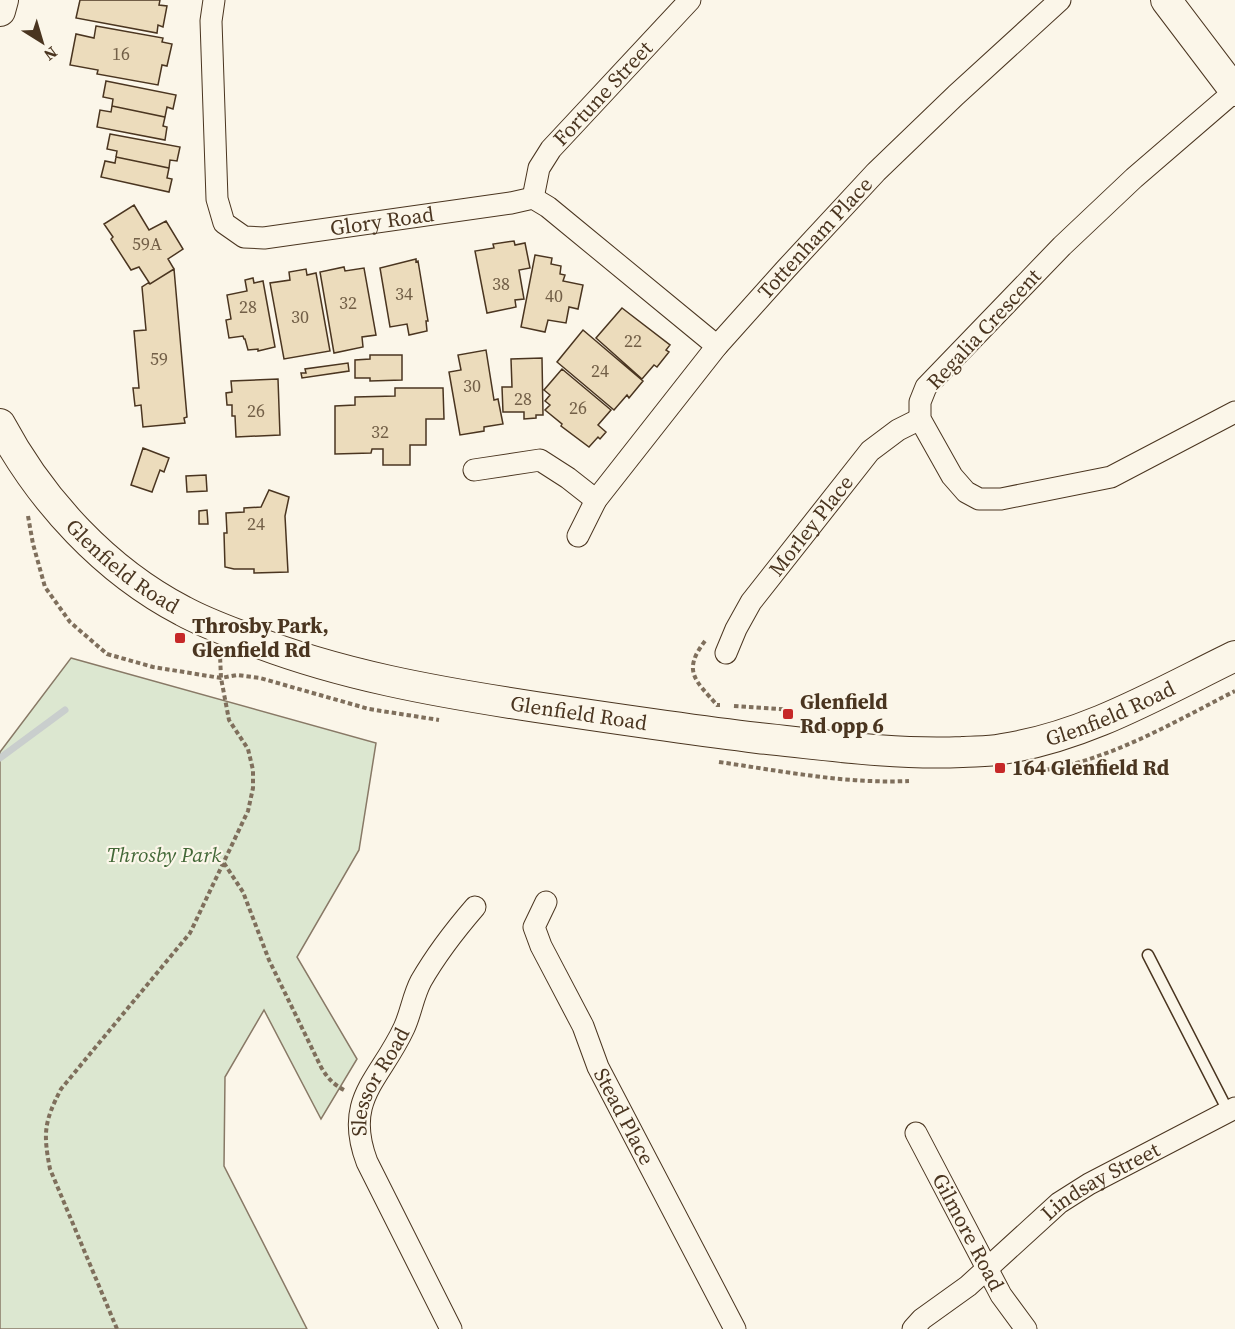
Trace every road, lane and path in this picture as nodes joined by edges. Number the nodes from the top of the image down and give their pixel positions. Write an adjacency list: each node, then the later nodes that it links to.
1 (3, 0): 6 (main road)
2 (214, 0): 8 (street, Glory Road)
3 (690, 0): 8 (street, Fortune Street)
4 (1060, 0): 9 (street, Tottenham Place)
5 (1166, 0): 7 (main road)
6 (0, 11)
7 (1235, 91): 11 (street, Regalia Crescent)
8 (533, 198): 9 (street)
9 (717, 346): 14 (street, Tottenham Place)
10 (1235, 412): 11 (street)
11 (920, 419): 17 (street, Morley Place)
12 (0, 424): 18 (main road, Glenfield Road)
13 (474, 470): 14 (street)
14 (596, 500): 16 (street, Tottenham Place)
15 (27, 511): 20 (path)
16 (578, 536)
17 (726, 653): 19 (path)
18 (1235, 656)
19 (793, 710)
20 (224, 862): 24 (path); 28 (path)
21 (546, 902): 30 (street, Stead Place)
22 (476, 907): 24 (street, Slessor Road)
23 (1148, 955): 25 (lane, Lindsay Street)
24 (363, 1100): 29 (street, Slessor Road)
25 (1232, 1110): 27 (street, Lindsay Street)
26 (916, 1133): 27 (street, Gilmore Road)
27 (987, 1270): 31 (street); 32 (street, Gilmore Road)
28 (117, 1329)
29 (451, 1329)
30 (735, 1329)
31 (913, 1329)
32 (1026, 1329)

